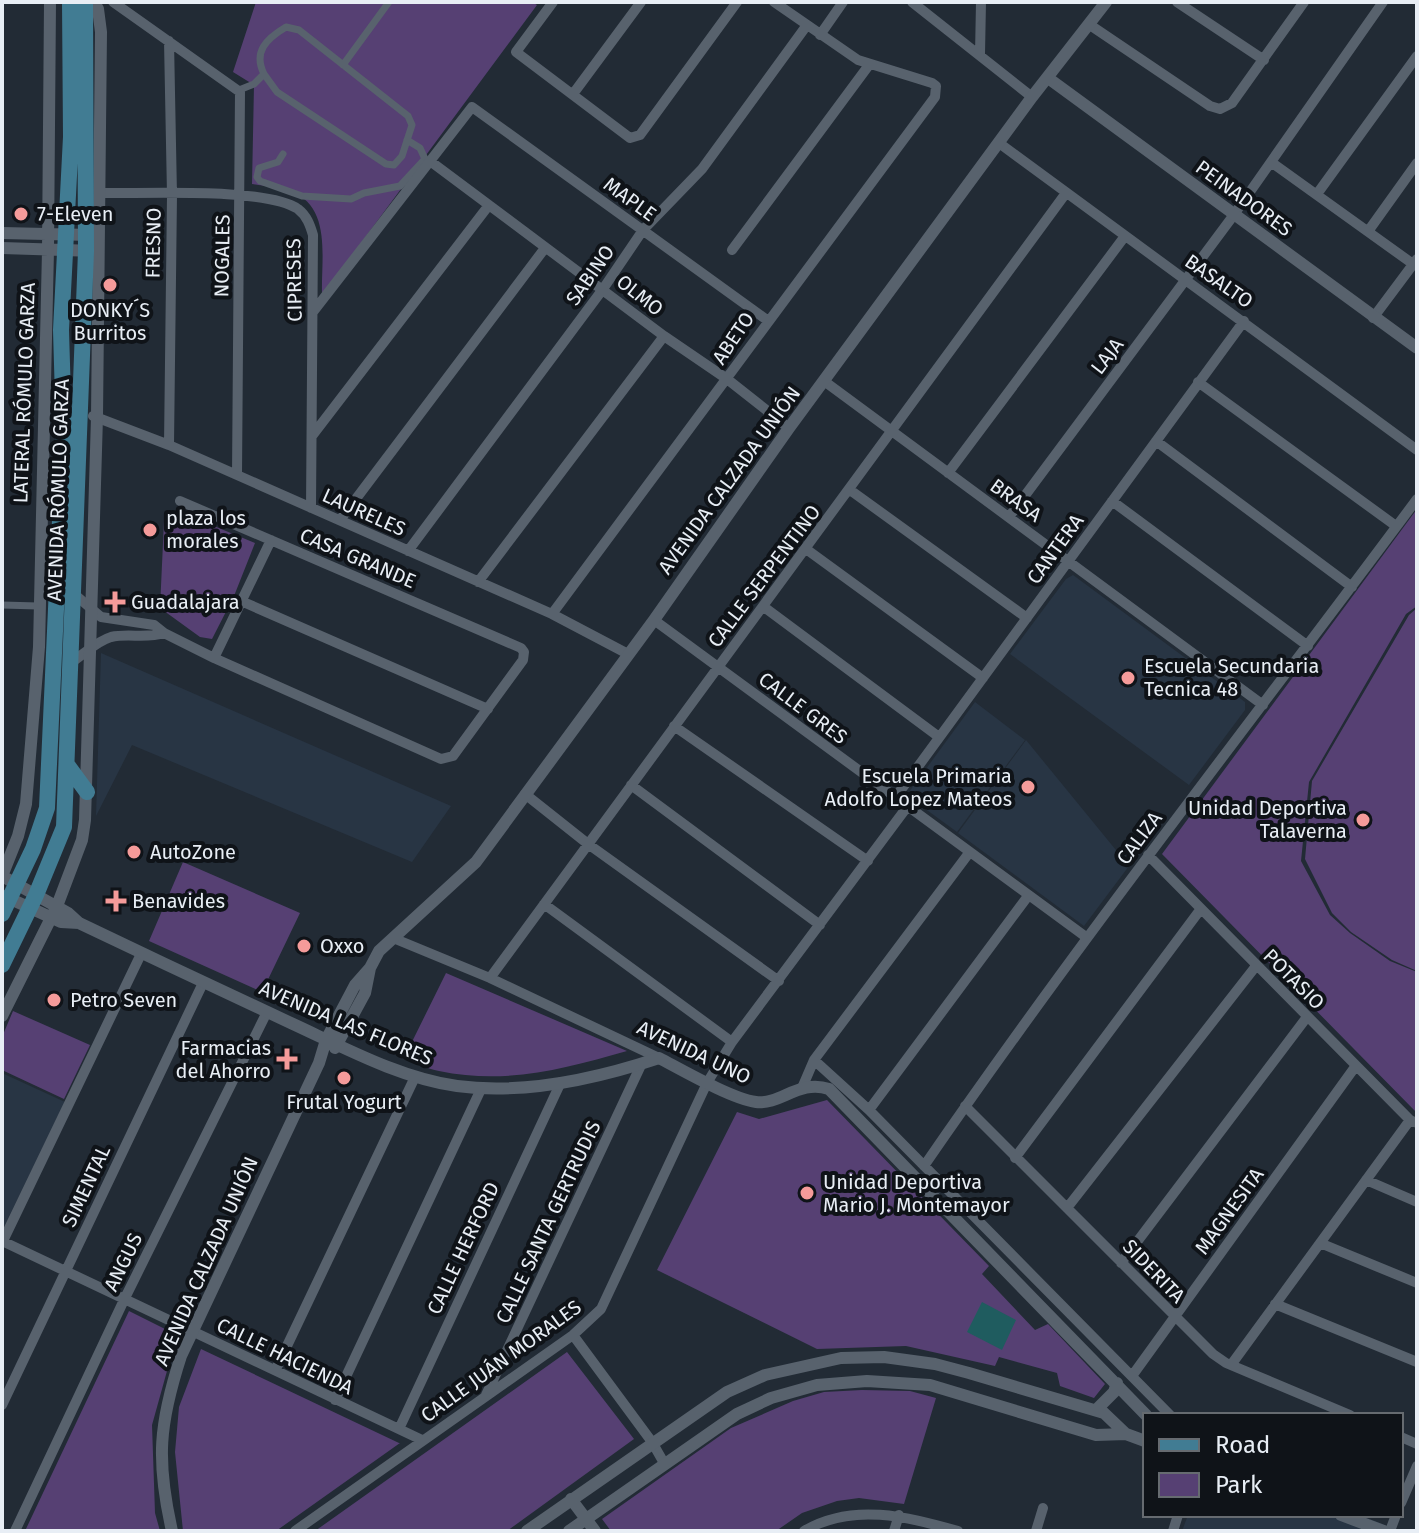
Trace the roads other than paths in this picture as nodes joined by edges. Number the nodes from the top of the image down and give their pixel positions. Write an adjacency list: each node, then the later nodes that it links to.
1 (50, 2): 49 (street, LATERAL RÓMULO GARZA)
2 (70, 2): 49 (main road, AVENIDA RÓMULO GARZA)
3 (85, 2): 50 (main road, AVENIDA RÓMULO GARZA)
4 (94, 2): 38 (street)
5 (113, 2): 21 (street)
6 (389, 2): 25 (street)
7 (641, 2): 30 (street)
8 (737, 2): 30 (street)
9 (774, 2): 18 (street)
10 (843, 2): 20 (street)
11 (912, 2): 22 (street)
12 (1106, 2): 19 (street, AVENIDA CALZADA UNIÓN)
13 (1177, 2): 24 (street)
14 (1383, 2): 36 (street, LAJA)
15 (550, 3): 30 (street)
16 (1301, 3): 24 (street)
17 (983, 5): 22 (street)
18 (807, 25): 20 (street); 45 (street, SABINO)
19 (1090, 25): 24 (street); 28 (street, AVENIDA CALZADA UNIÓN)
20 (820, 35): 26 (street)
21 (169, 41): 29 (street); 41 (street, FRESNO)
22 (980, 54): 31 (street)
23 (1417, 56): 40 (street)
24 (1264, 60)
25 (343, 65): 27 (street); 32 (street)
26 (869, 65): 53 (street); 59 (street, ABETO)
27 (264, 74): 29 (street); 32 (street)
28 (1048, 78): 31 (street, AVENIDA CALZADA UNIÓN); 44 (street, PEINADORES)
29 (239, 90): 42 (street, NOGALES)
30 (573, 94)
31 (1032, 97): 33 (street, AVENIDA CALZADA UNIÓN)
32 (407, 140): 35 (street)
33 (999, 143): 39 (street, BASALTO); 64 (street, AVENIDA CALZADA UNIÓN)
34 (283, 154): 35 (street)
35 (427, 160): 43 (street, OLMO); 45 (street, MAPLE); 57 (street)
36 (1271, 162): 40 (street); 44 (street, LAJA)
37 (1417, 163): 46 (street)
38 (99, 193): 41 (street, CIPRESES); 50 (street)
39 (1066, 193): 48 (street, BASALTO); 68 (street, CALLE SERPENTINO)
40 (1317, 194): 46 (street)
41 (172, 195): 42 (street, CIPRESES); 71 (street, FRESNO)
42 (240, 195): 57 (street, CIPRESES); 74 (street, NOGALES)
43 (489, 205): 52 (street, OLMO); 69 (street)
44 (1233, 216): 55 (street, LAJA); 58 (street, PEINADORES)
45 (643, 230): 56 (street, SABINO); 59 (street, MAPLE)
46 (1369, 230): 54 (street)
47 (2, 233): 49 (street)
48 (1125, 236): 55 (street, BASALTO); 73 (street)
49 (57, 242): 50 (street); 51 (street); 92 (street, LATERAL RÓMULO GARZA); 95 (main road, AVENIDA RÓMULO GARZA)
50 (92, 243): 66 (main road, AVENIDA RÓMULO GARZA)
51 (2, 248)
52 (545, 248): 56 (street, OLMO); 81 (street)
53 (732, 250)
54 (1415, 261): 58 (street)
55 (1185, 280): 60 (street, BASALTO); 80 (street, LAJA)
56 (603, 289): 61 (street, OLMO); 85 (street, SABINO)
57 (313, 312): 69 (street, CIPRESES)
58 (1373, 318): 62 (street, PEINADORES)
59 (767, 320): 63 (street, ABETO)
60 (1244, 321): 65 (street, CANTERA); 72 (street, BASALTO)
61 (664, 336): 63 (street, OLMO); 87 (street)
62 (1417, 348)
63 (727, 379): 67 (street, OLMO); 96 (street, ABETO)
64 (824, 381): 67 (street, AVENIDA CALZADA UNIÓN); 68 (street, BRASA)
65 (1198, 382): 70 (street, CANTERA); 82 (street)
66 (89, 415): 71 (street, LAURELES); 89 (main road, AVENIDA RÓMULO GARZA); 94 (street)
67 (789, 428): 98 (street, AVENIDA CALZADA UNIÓN)
68 (891, 431): 73 (street, BRASA); 75 (street, CALLE SERPENTINO)
69 (312, 436): 79 (street, CIPRESES)
70 (1156, 441): 78 (street, CANTERA); 88 (street)
71 (169, 445): 74 (street, LAURELES)
72 (1417, 450)
73 (948, 473): 80 (street, BRASA)
74 (237, 475): 79 (street, LAURELES)
75 (850, 490): 84 (street, CALLE SERPENTINO); 97 (street)
76 (1417, 499): 82 (street, CALIZA)
77 (180, 501): 83 (street, CASA GRANDE)
78 (1112, 501): 86 (street, CANTERA); 101 (street)
79 (311, 508): 81 (street, LAURELES)
80 (1009, 517): 86 (street, BRASA)
81 (340, 520): 85 (street, LAURELES)
82 (1396, 526): 88 (street, CALIZA)
83 (271, 540): 90 (street); 111 (street, CASA GRANDE)
84 (806, 549): 93 (street, CALLE SERPENTINO); 109 (street)
85 (408, 551): 87 (street, LAURELES)
86 (1068, 561): 97 (street, CANTERA); 110 (street, BRASA)
87 (478, 582): 96 (street, LAURELES)
88 (1352, 587): 101 (street, CALIZA)
89 (73, 593): 94 (street); 106 (main road, AVENIDA RÓMULO GARZA)
90 (241, 601): 105 (street); 111 (street)
91 (2, 605): 92 (street)
92 (38, 606): 99 (street, LATERAL RÓMULO GARZA)
93 (764, 607): 108 (street, CALLE SERPENTINO); 113 (street)
94 (92, 612): 100 (street); 103 (street)
95 (55, 613): 99 (main road); 107 (main road, AVENIDA RÓMULO GARZA)
96 (552, 614): 104 (street, LAURELES)
97 (1027, 618): 109 (street, CANTERA)
98 (654, 620): 104 (street, AVENIDA CALZADA UNIÓN); 108 (street, CALLE GRES)
99 (40, 628): 102 (street, LATERAL RÓMULO GARZA)
100 (164, 633): 103 (street); 105 (street)
101 (1308, 646): 110 (street, CALIZA)
102 (39, 647): 107 (main road); 124 (street, LATERAL RÓMULO GARZA)
103 (91, 650): 106 (street); 116 (street)
104 (628, 654): 117 (street, AVENIDA CALZADA UNIÓN)
105 (214, 658): 111 (street)
106 (72, 662): 114 (main road, AVENIDA RÓMULO GARZA)
107 (53, 665): 124 (main road, AVENIDA RÓMULO GARZA)
108 (719, 668): 112 (street, CALLE SERPENTINO); 118 (street, CALLE GRES)
109 (983, 678): 113 (street, CANTERA)
110 (1263, 705): 122 (street, CALIZA)
111 (488, 709)
112 (674, 726): 115 (street, CALLE SERPENTINO); 123 (street)
113 (939, 737): 118 (street, CANTERA)
114 (68, 766): 116 (main road); 124 (main road, AVENIDA RÓMULO GARZA)
115 (631, 785): 120 (street, CALLE SERPENTINO); 129 (street)
116 (87, 792): 128 (street)
117 (525, 794): 120 (street); 131 (street, AVENIDA CALZADA UNIÓN)
118 (895, 798): 119 (street, CALLE GRES)
119 (907, 807): 121 (street, CALLE GRES); 123 (street, CALLE JUÁN MORALES)
120 (588, 844): 126 (street, CALLE SERPENTINO); 136 (street)
121 (969, 853): 125 (street, CALLE GRES); 144 (street)
122 (1148, 855): 127 (street, POTASIO); 130 (street, CALIZA)
123 (868, 861): 129 (street, CALLE JUÁN MORALES)
124 (16, 895): 128 (street, AVENIDA LAS FLORES); 133 (main road, AVENIDA RÓMULO GARZA)
125 (1028, 896): 130 (street, CALLE GRES); 153 (street)
126 (544, 904): 135 (street, CALLE SERPENTINO); 141 (street)
127 (1200, 910): 134 (street, POTASIO); 155 (street)
128 (54, 912): 132 (street, AVENIDA LAS FLORES); 139 (street)
129 (820, 925): 136 (street, CALLE JUÁN MORALES)
130 (1086, 937): 152 (street, CALIZA)
131 (393, 938): 135 (street, AVENIDA UNO); 142 (street, AVENIDA CALZADA UNIÓN)
132 (141, 954): 137 (street, AVENIDA LAS FLORES); 160 (street)
133 (2, 965)
134 (1256, 966): 140 (street, POTASIO); 159 (street)
135 (490, 978): 143 (street, AVENIDA UNO)
136 (779, 981): 141 (street, CALLE JUÁN MORALES)
137 (203, 983): 138 (street, AVENIDA LAS FLORES); 163 (street, SIMENTAL)
138 (267, 1012): 142 (street, AVENIDA LAS FLORES); 165 (street, ANGUS)
139 (2, 1016)
140 (1307, 1017): 146 (street, POTASIO); 162 (street)
141 (732, 1042): 149 (street, CALLE JUÁN MORALES)
142 (332, 1043): 147 (street, AVENIDA LAS FLORES); 168 (street, AVENIDA CALZADA UNIÓN)
143 (659, 1058): 145 (street, AVENIDA LAS FLORES); 149 (street, AVENIDA UNO)
144 (814, 1060): 151 (street); 153 (street)
145 (642, 1063): 148 (street, AVENIDA LAS FLORES); 177 (street, CALLE SANTA GERTRUDIS)
146 (1355, 1067): 154 (street, POTASIO); 167 (street, MAGNESITA)
147 (415, 1077): 150 (street, AVENIDA LAS FLORES); 173 (street)
148 (561, 1082): 150 (street, AVENIDA LAS FLORES); 184 (street, CALLE HERFORD)
149 (707, 1083): 151 (street, AVENIDA UNO); 169 (street, CALLE JUÁN MORALES)
150 (482, 1087): 178 (street)
151 (802, 1088): 175 (street)
152 (965, 1106): 155 (street, SIDERITA); 156 (street, CALIZA)
153 (869, 1110): 156 (street)
154 (1413, 1122): 157 (street)
155 (1015, 1158): 159 (street, SIDERITA)
156 (924, 1166): 174 (street)
157 (1366, 1180): 158 (street); 161 (street)
158 (1417, 1202)
159 (1067, 1208): 162 (street, SIDERITA)
160 (2, 1242): 163 (street, CALLE HACIENDA)
161 (1320, 1243): 164 (street); 166 (street)
162 (1121, 1263): 167 (street, SIDERITA)
163 (65, 1272): 165 (street, CALLE HACIENDA); 179 (street, SIMENTAL)
164 (1417, 1283)
165 (124, 1300): 168 (street, CALLE HACIENDA); 197 (street, ANGUS)
166 (1275, 1304): 170 (street); 172 (street)
167 (1174, 1317): 172 (street, SIDERITA); 174 (street, MAGNESITA)
168 (192, 1332): 173 (street, CALLE HACIENDA); 198 (street, AVENIDA CALZADA UNIÓN)
169 (573, 1335): 177 (street, CALLE JUÁN MORALES); 188 (street)
170 (1417, 1362)
171 (935, 1364): 176 (street); 180 (street); 188 (street)
172 (1231, 1365): 183 (street, SIDERITA)
173 (276, 1369): 178 (street, CALLE HACIENDA)
174 (1132, 1376): 182 (street)
175 (1117, 1383): 180 (street); 181 (street)
176 (930, 1385): 185 (street); 189 (street)
177 (486, 1395): 186 (street, CALLE JUÁN MORALES)
178 (335, 1400): 184 (street, CALLE HACIENDA)
179 (2, 1405)
180 (1096, 1410): 185 (street)
181 (1144, 1413)
182 (1168, 1413)
183 (1345, 1413)
184 (399, 1429): 186 (street, CALLE HACIENDA)
185 (1126, 1434): 187 (street)
186 (422, 1440): 199 (street, CALLE JUÁN MORALES)
187 (1143, 1440)
188 (652, 1442): 189 (street); 192 (street)
189 (664, 1463): 196 (street)
190 (1417, 1466): 191 (street)
191 (1403, 1498)
192 (571, 1499): 196 (street); 200 (street)
193 (1043, 1508): 206 (street)
194 (899, 1515): 203 (street); 204 (street); 205 (street)
195 (1347, 1517): 207 (street)
196 (586, 1519): 201 (street); 202 (street)
197 (15, 1531)
198 (172, 1531)
199 (295, 1531)
200 (527, 1531)
201 (569, 1531)
202 (595, 1531)
203 (804, 1531)
204 (894, 1531)
205 (958, 1531)
206 (1036, 1531)
207 (1387, 1531)

